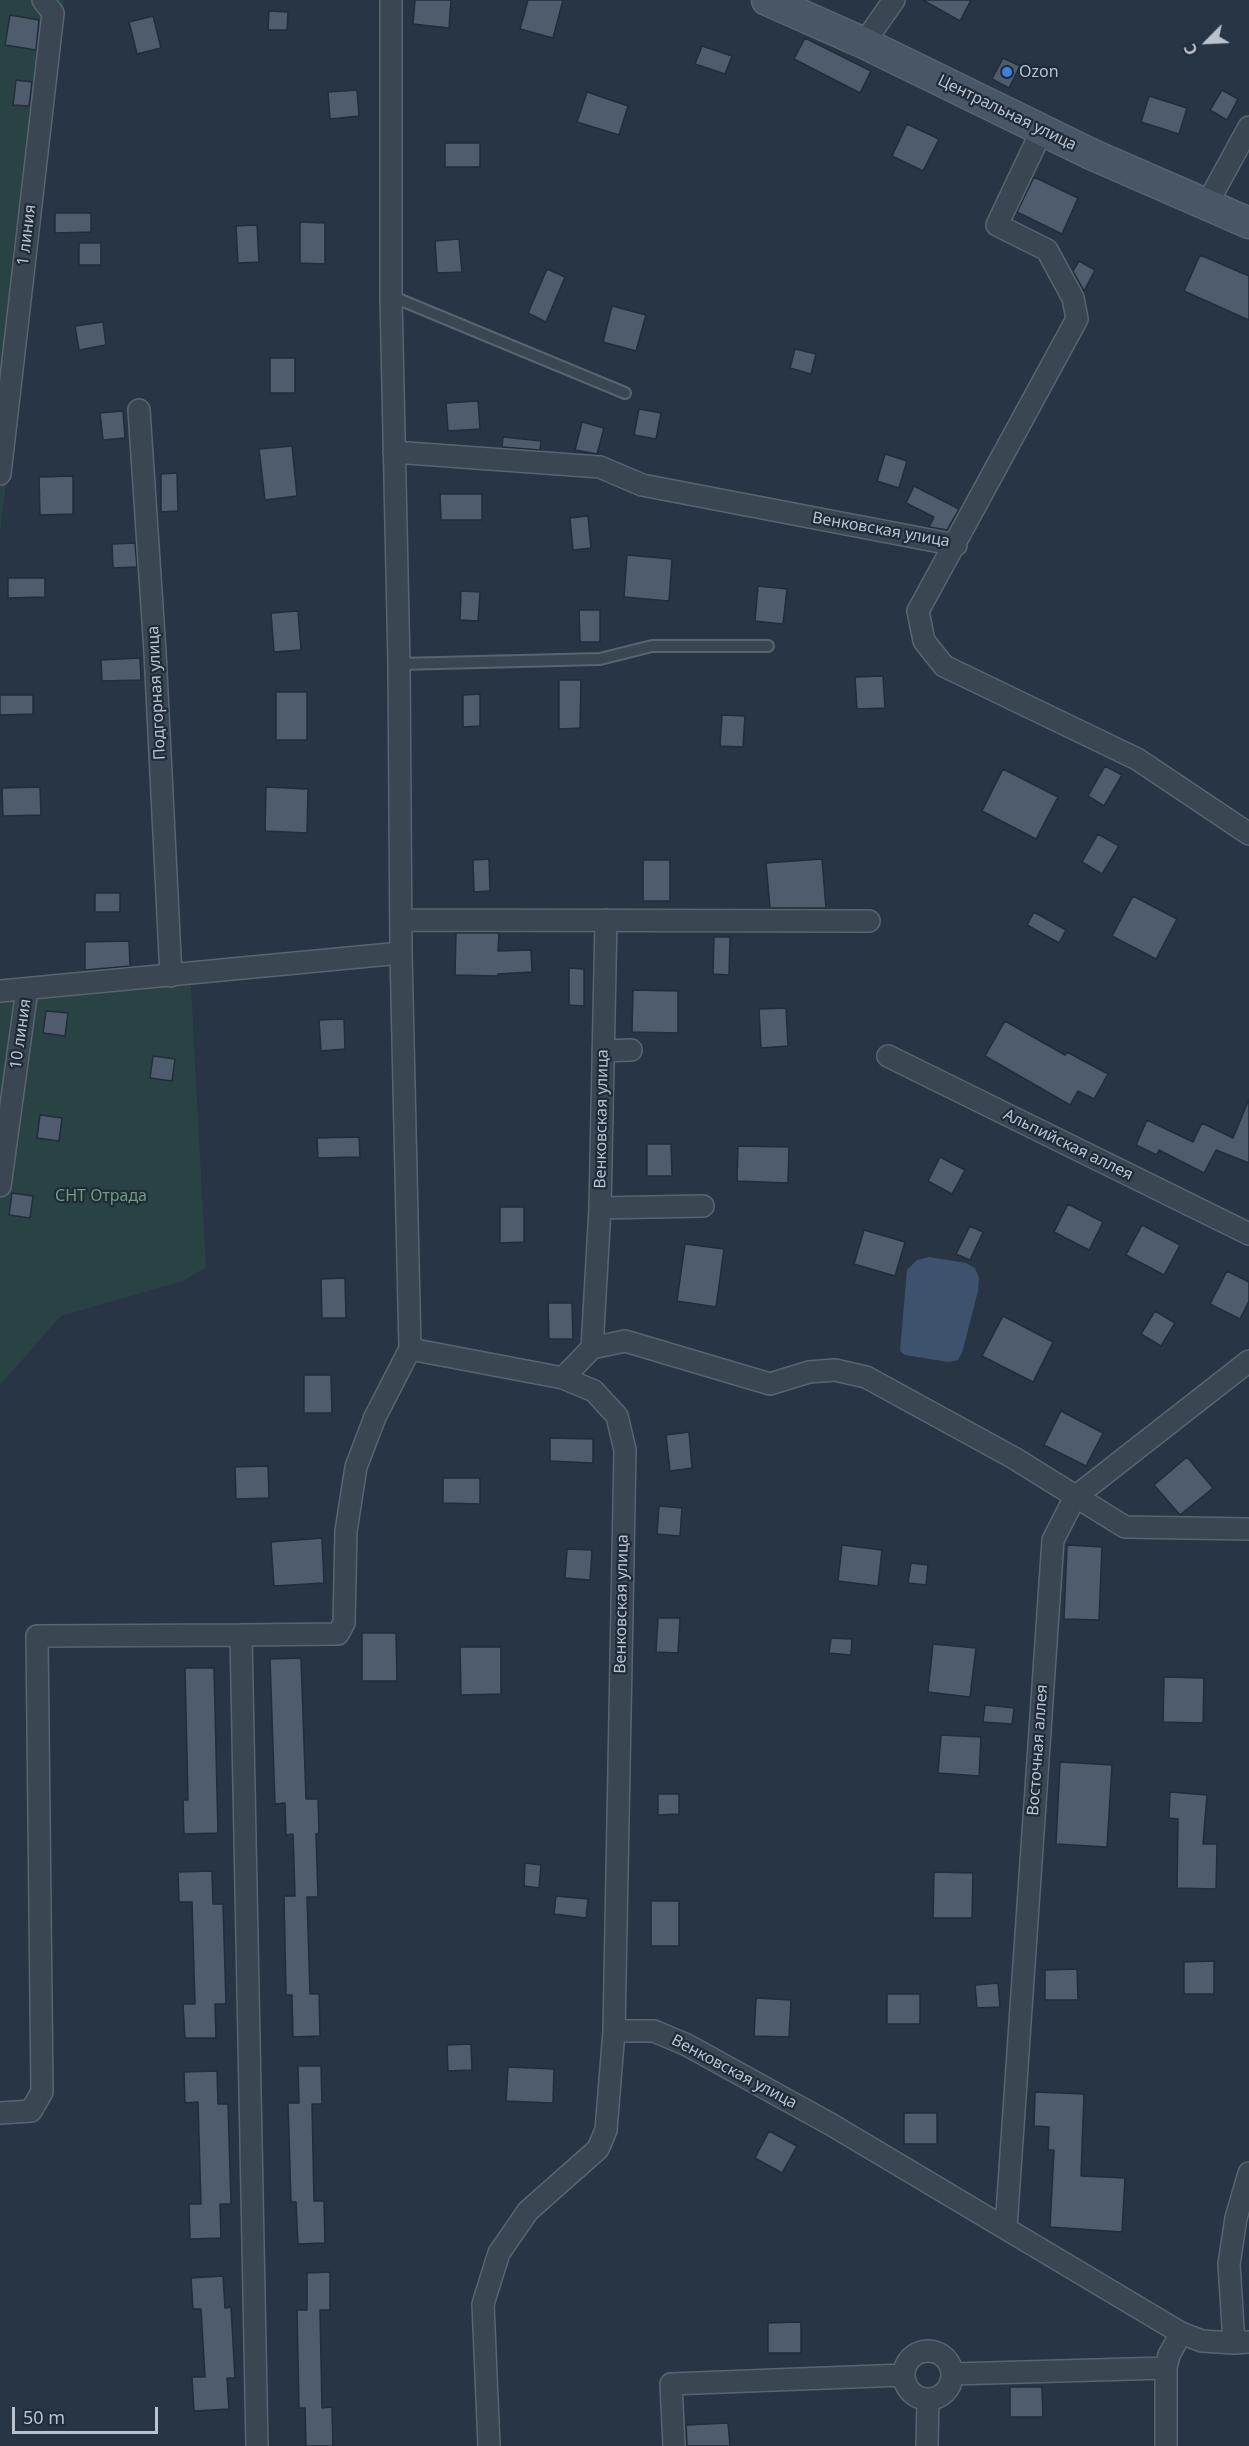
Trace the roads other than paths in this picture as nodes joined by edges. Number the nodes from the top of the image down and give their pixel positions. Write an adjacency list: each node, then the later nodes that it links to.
1 (43, 0): 14 (street, 1 линия)
2 (391, 0): 10 (street)
3 (766, 0): 5 (main road, Центральная улица)
4 (894, 0): 5 (street)
5 (864, 43): 7 (main road, Центральная улица)
6 (1249, 127): 8 (street)
7 (1042, 130): 8 (main road, Центральная улица); 15 (street, Венковская улица)
8 (1207, 204): 9 (main road, Центральная улица)
9 (1249, 222)
10 (391, 296): 11 (lane); 13 (street)
11 (625, 393)
12 (139, 410): 23 (street, Подгорная улица)
13 (394, 452): 15 (street, Венковская улица); 17 (street)
14 (0, 474)
15 (956, 545): 18 (street)
16 (768, 646): 17 (lane)
17 (399, 664): 19 (street)
18 (1249, 834)
19 (401, 920): 20 (street); 22 (street)
20 (606, 920): 21 (street); 27 (street, Венковская улица)
21 (869, 921)
22 (401, 953): 23 (street); 34 (street)
23 (171, 976): 24 (street)
24 (27, 989): 25 (street); 29 (street, 10 линия)
25 (0, 991)
26 (631, 1050): 27 (street)
27 (603, 1051): 31 (street, Венковская улица)
28 (888, 1056): 32 (street, Альпийская аллея)
29 (0, 1186)
30 (703, 1206): 31 (street)
31 (600, 1208): 33 (street, Венковская улица)
32 (1249, 1234)
33 (592, 1348): 36 (street); 37 (street)
34 (410, 1349): 36 (street, Венковская улица); 39 (street)
35 (1249, 1361): 37 (street, Восточная аллея)
36 (563, 1378): 40 (street, Венковская улица)
37 (1075, 1497): 38 (street); 43 (street, Восточная аллея)
38 (1249, 1529)
39 (241, 1635): 41 (street); 50 (street)
40 (614, 2031): 43 (street, Венковская улица); 51 (street)
41 (0, 2113)
42 (1249, 2173): 45 (street)
43 (1006, 2228): 44 (street, Венковская улица)
44 (1181, 2333): 45 (street, Венковская улица); 46 (street)
45 (1242, 2342)
46 (1166, 2368): 47 (street); 54 (street)
47 (952, 2374): 48 (street); 49 (street)
48 (903, 2376): 49 (street); 52 (street)
49 (928, 2399): 53 (street)
50 (257, 2446)
51 (489, 2446)
52 (674, 2446)
53 (927, 2446)
54 (1166, 2446)

